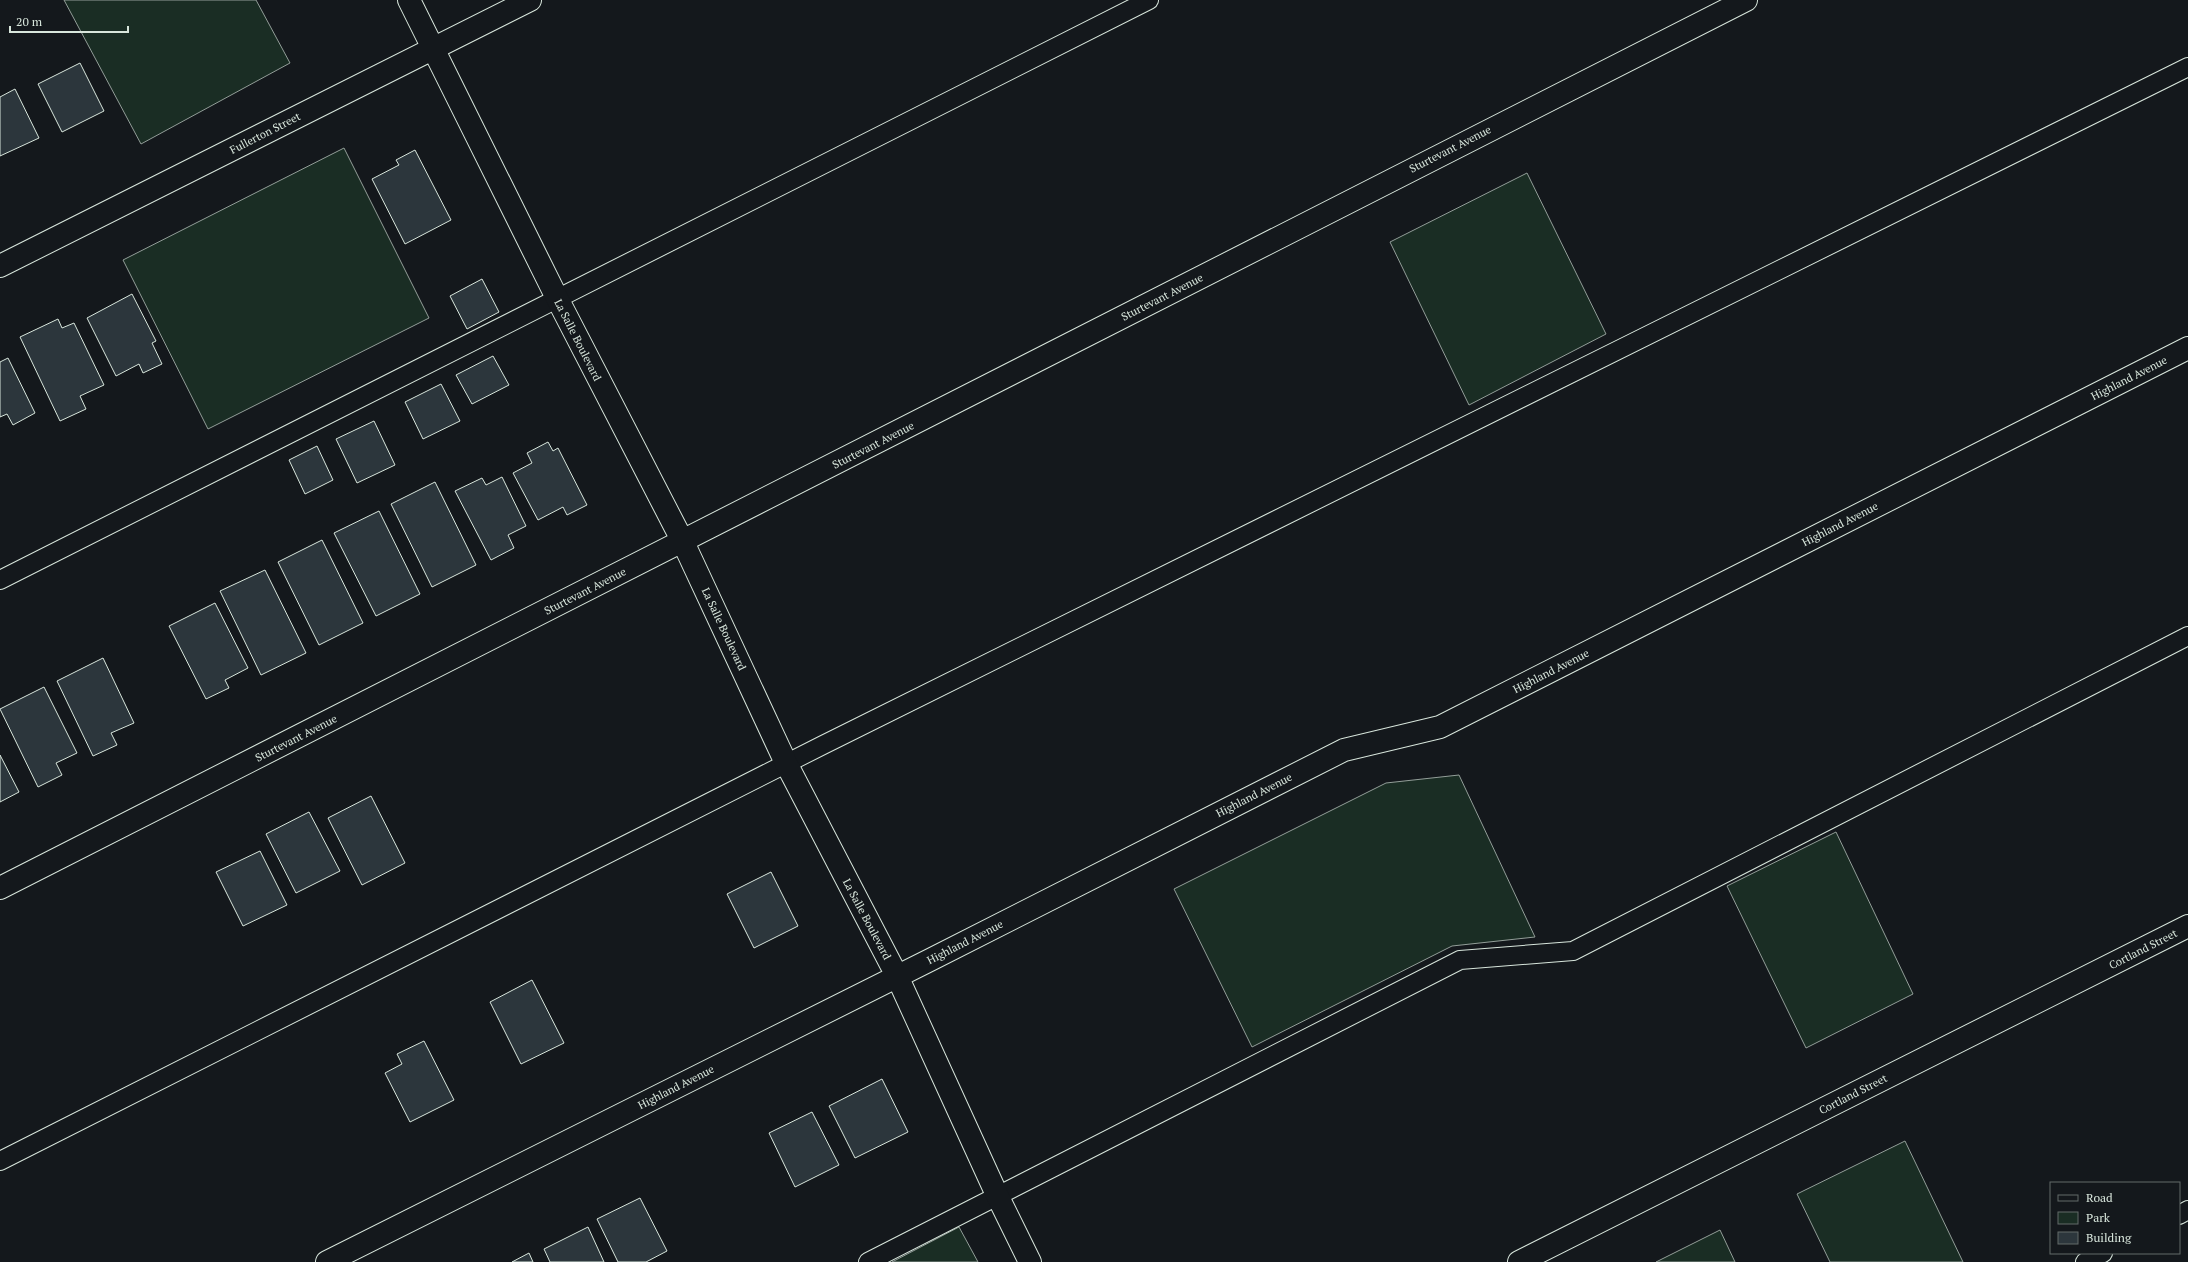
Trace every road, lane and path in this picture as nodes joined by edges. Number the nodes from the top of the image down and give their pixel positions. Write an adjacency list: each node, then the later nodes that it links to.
1 (409, 0): 5 (street, La Salle Boulevard)
2 (530, 0): 5 (street, Fullerton Street)
3 (1149, 0): 8 (lane)
4 (1746, 0): 10 (street, Sturtevant Avenue)
5 (434, 48): 7 (street, Fullerton Street); 8 (street, La Salle Boulevard)
6 (2188, 67): 13 (lane)
7 (0, 266)
8 (558, 300): 10 (street, La Salle Boulevard); 11 (lane)
9 (2188, 348): 16 (street, Highland Avenue)
10 (683, 542): 13 (street, La Salle Boulevard); 14 (street, Sturtevant Avenue)
11 (0, 580)
12 (2188, 636): 18 (lane)
13 (786, 764): 16 (street, La Salle Boulevard); 17 (lane)
14 (0, 888)
15 (2188, 926): 23 (street, Cortland Street)
16 (897, 976): 18 (street, La Salle Boulevard); 20 (street, Highland Avenue)
17 (0, 1161)
18 (998, 1197): 21 (lane); 22 (street, La Salle Boulevard)
19 (2101, 1254): 24 (lane)
20 (327, 1262)
21 (868, 1262)
22 (1030, 1262)
23 (1519, 1262)
24 (2086, 1262)

